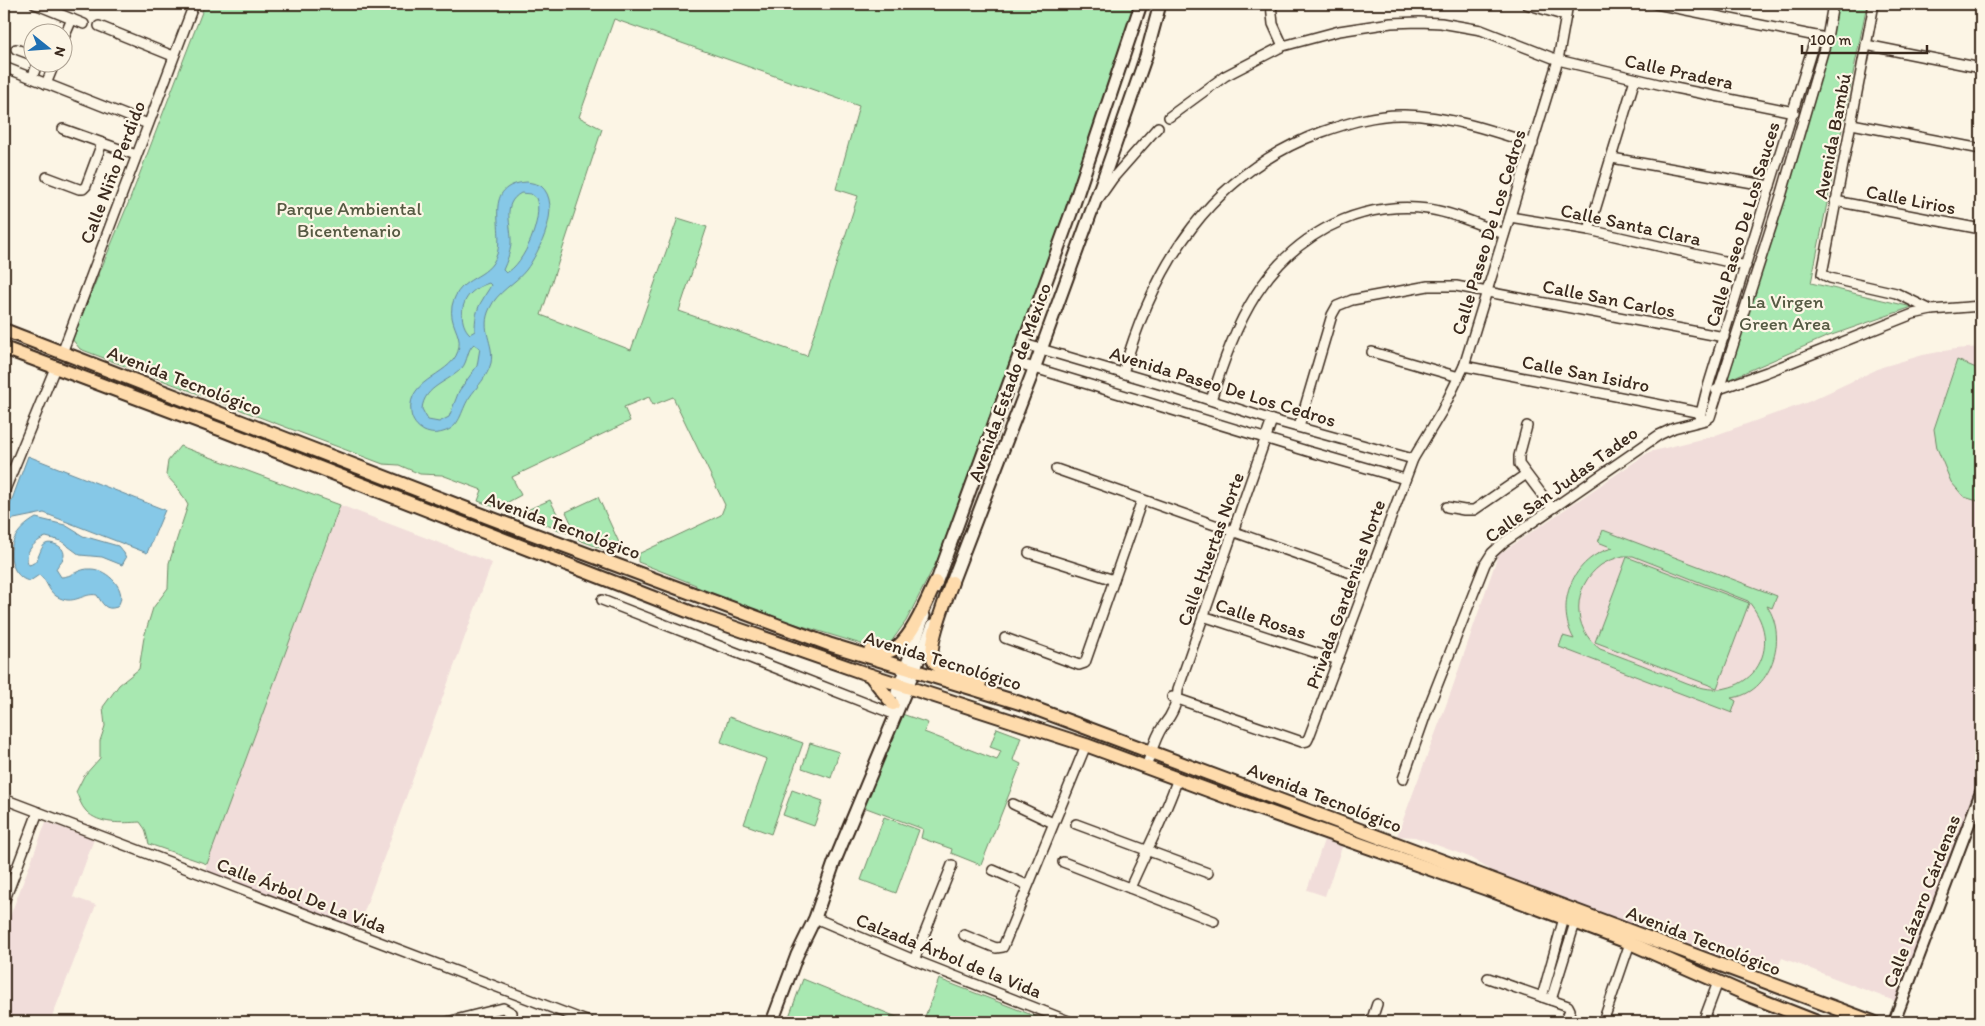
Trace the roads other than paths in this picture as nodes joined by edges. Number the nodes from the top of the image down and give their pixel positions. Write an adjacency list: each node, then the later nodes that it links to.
1 (35, 4): 12 (street)
2 (194, 4): 22 (street, Calle Niño Perdido)
3 (1141, 4): 51 (main road, Avenida Estado de México)
4 (1160, 4): 45 (main road, Avenida Estado de México)
5 (1271, 4): 19 (street)
6 (1526, 4): 11 (street)
7 (1568, 4): 11 (street, Calle Paseo De Los Cedros)
8 (1656, 4): 16 (street)
9 (1833, 4): 17 (street, Calle Paseo De Los Sauces)
10 (1874, 4): 18 (street, Avenida Bambú)
11 (1566, 16): 23 (street, Calle Paseo De Los Cedros)
12 (72, 19): 13 (street); 14 (street)
13 (71, 22)
14 (84, 24)
15 (100, 26): 22 (street)
16 (1816, 36): 17 (street); 31 (street, Calle Paseo De Los Sauces)
17 (1827, 38): 71 (street, Calle Paseo De Los Sauces)
18 (1866, 45): 25 (street); 34 (street, Avenida Bambú)
19 (1283, 46): 23 (street, Calle Pradera); 32 (street, Calle Pradera)
20 (16, 50): 21 (street)
21 (22, 52)
22 (173, 56): 33 (street, Calle Niño Perdido)
23 (1558, 60): 29 (street, Calle Pradera); 38 (street, Calle Paseo De Los Cedros)
24 (4, 67): 28 (street)
25 (1981, 68)
26 (34, 72): 28 (street)
27 (51, 72): 30 (street)
28 (32, 78): 30 (street)
29 (1635, 79): 31 (street, Calle Pradera); 41 (street)
30 (46, 84): 33 (street)
31 (1794, 112): 43 (street, Calle Paseo De Los Sauces)
32 (1169, 117)
33 (148, 124): 40 (street, Calle Niño Perdido)
34 (1852, 124): 39 (street); 44 (street, Avenida Bambú)
35 (1158, 127): 45 (street)
36 (63, 128): 37 (street)
37 (102, 142): 40 (street); 42 (street)
38 (1533, 144): 46 (street, Calle Paseo De Los Cedros); 69 (street)
39 (1981, 149)
40 (136, 155): 64 (street, Calle Niño Perdido)
41 (1612, 158): 43 (street); 48 (street)
42 (47, 177)
43 (1770, 186): 50 (street, Calle Paseo De Los Sauces)
44 (1835, 201): 47 (street, Calle Lirios); 57 (street, Avenida Bambú)
45 (1091, 210): 52 (main road, Avenida Estado de México)
46 (1510, 217): 48 (street, Calle Santa Clara); 49 (street, Calle Paseo De Los Cedros)
47 (1981, 229)
48 (1589, 230): 50 (street, Calle Santa Clara)
49 (1504, 234): 54 (street, Calle Paseo De Los Cedros); 74 (street)
50 (1746, 266): 59 (street, Calle Paseo De Los Sauces)
51 (1051, 267): 52 (main road); 53 (main road, Avenida Estado de México)
52 (1067, 277): 55 (main road, Avenida Estado de México)
53 (1044, 286): 55 (main road); 60 (main road, Avenida Estado de México)
54 (1487, 292): 59 (street, Calle San Carlos); 66 (street, Calle Paseo De Los Cedros); 79 (street, Calle San Carlos)
55 (1060, 296): 62 (main road, Avenida Estado de México)
56 (1981, 306): 57 (street)
57 (1930, 310): 71 (street)
58 (4, 330): 64 (main road, Avenida Tecnológico)
59 (1724, 337): 72 (street, Calle Paseo De Los Sauces)
60 (1024, 344): 62 (street, Avenida Paseo De Los Cedros); 65 (main road, Avenida Estado de México)
61 (4, 348): 67 (main road, Avenida Tecnológico)
62 (1041, 350): 68 (main road, Avenida Estado de México); 69 (street, Avenida Paseo De Los Cedros)
63 (1372, 352): 70 (street)
64 (62, 353): 73 (main road, Avenida Tecnológico)
65 (1018, 363): 68 (street, Avenida Paseo De Los Cedros); 94 (main road, Avenida Estado de México)
66 (1464, 366): 70 (street, Calle Paseo De Los Cedros); 76 (street, Calle San Isidro)
67 (54, 368): 75 (main road, Avenida Tecnológico); 83 (street)
68 (1034, 368): 80 (street, Avenida Paseo De Los Cedros); 95 (main road, Avenida Estado de México)
69 (1123, 373): 74 (street, Avenida Paseo De Los Cedros)
70 (1459, 377): 81 (street, Calle Paseo De Los Cedros)
71 (1720, 388): 72 (street); 76 (street, Calle Paseo De Los Sauces)
72 (1706, 393): 76 (street, Calle Paseo De Los Sauces)
73 (189, 400): 75 (main road); 99 (main road, Avenida Tecnológico)
74 (1211, 400): 77 (street, Avenida Paseo De Los Cedros)
75 (184, 417): 102 (main road, Avenida Tecnológico)
76 (1702, 418): 89 (street, Calle San Judas Tadeo)
77 (1272, 420): 79 (street, Avenida Paseo De Los Cedros); 80 (street, Calle Huertas Norte)
78 (1527, 426): 84 (street)
79 (1299, 427): 81 (street, Avenida Paseo De Los Cedros)
80 (1266, 439): 85 (street, Avenida Paseo De Los Cedros); 90 (street, Calle Huertas Norte)
81 (1413, 459): 85 (street, Privada Gardenias Norte)
82 (1056, 469): 87 (street)
83 (7, 471): 86 (street)
84 (1525, 475): 88 (street); 89 (street)
85 (1405, 479): 92 (street, Privada Gardenias Norte)
86 (4, 492)
87 (1142, 500): 90 (street); 93 (street)
88 (1447, 507)
89 (1552, 508): 111 (street, Calle San Judas Tadeo)
90 (1232, 532): 92 (street); 97 (street, Calle Huertas Norte)
91 (1029, 554): 93 (street)
92 (1368, 579): 100 (street, Privada Gardenias Norte)
93 (1114, 580): 98 (street)
94 (936, 582): 99 (main road); 101 (main road, Avenida Estado de México)
95 (952, 582): 101 (main road, Avenida Estado de México); 105 (main road)
96 (602, 600): 106 (street)
97 (1203, 616): 100 (street, Calle Rosas); 104 (street, Calle Huertas Norte)
98 (1005, 638)
99 (831, 644): 101 (main road, Avenida Tecnológico)
100 (1338, 660): 104 (street, Privada Gardenias Norte)
101 (909, 669): 103 (main road, Avenida Estado de México); 105 (main road, Avenida Tecnológico)
102 (870, 675): 103 (main road, Avenida Tecnológico); 106 (main road)
103 (903, 686): 106 (main road, Avenida Estado de México); 107 (main road, Avenida Tecnológico)
104 (1174, 698): 108 (street, Calle Huertas Norte)
105 (1020, 702): 108 (main road, Avenida Tecnológico)
106 (893, 711): 126 (main road, Avenida Estado de México)
107 (1086, 745): 109 (main road, Avenida Tecnológico); 116 (street)
108 (1151, 752): 109 (street, Calle Huertas Norte); 137 (main road, Avenida Tecnológico)
109 (1146, 767): 110 (main road, Avenida Tecnológico)
110 (1178, 778): 118 (street); 128 (main road, Avenida Tecnológico)
111 (1403, 779)
112 (1981, 792): 155 (street, Calle Lázaro Cárdenas)
113 (4, 800): 115 (street, Calle Árbol De La Vida)
114 (1013, 804): 116 (street)
115 (38, 812): 125 (street); 138 (street, Calle Árbol De La Vida)
116 (1053, 823): 123 (street)
117 (1076, 824): 118 (street)
118 (1146, 850): 122 (street); 124 (street)
119 (1063, 862): 124 (street)
120 (952, 865): 132 (street)
121 (993, 870): 123 (street)
122 (1208, 873)
123 (1027, 885): 130 (street)
124 (1130, 888): 127 (street)
125 (4, 902)
126 (815, 918): 129 (main road, Avenida Estado de México); 132 (street, Calzada Árbol de la Vida)
127 (1214, 921)
128 (1568, 926): 131 (main road, Avenida Tecnológico); 133 (street); 134 (street)
129 (811, 930): 146 (main road, Avenida Estado de México); 147 (main road, Avenida Estado de México)
130 (964, 936)
131 (1630, 943): 136 (main road, Avenida Tecnológico); 151 (street)
132 (914, 960): 148 (street, Calzada Árbol de la Vida)
133 (1548, 975): 134 (street); 139 (street)
134 (1558, 977): 139 (street)
135 (1488, 978): 139 (street)
136 (1718, 982): 141 (main road, Avenida Tecnológico); 152 (street)
137 (1784, 990): 141 (main road); 154 (main road, Avenida Tecnológico)
138 (510, 992): 142 (street); 145 (street, Calle Árbol De La Vida)
139 (1546, 999): 150 (street)
140 (1376, 1004): 149 (street)
141 (1778, 1007): 153 (main road, Avenida Tecnológico)
142 (503, 1008): 143 (street); 144 (street)
143 (447, 1022)
144 (509, 1022)
145 (589, 1022)
146 (772, 1022)
147 (779, 1022)
148 (1071, 1022)
149 (1370, 1022)
150 (1565, 1022)
151 (1603, 1022)
152 (1703, 1022)
153 (1817, 1022)
154 (1873, 1022)
155 (1894, 1022)

